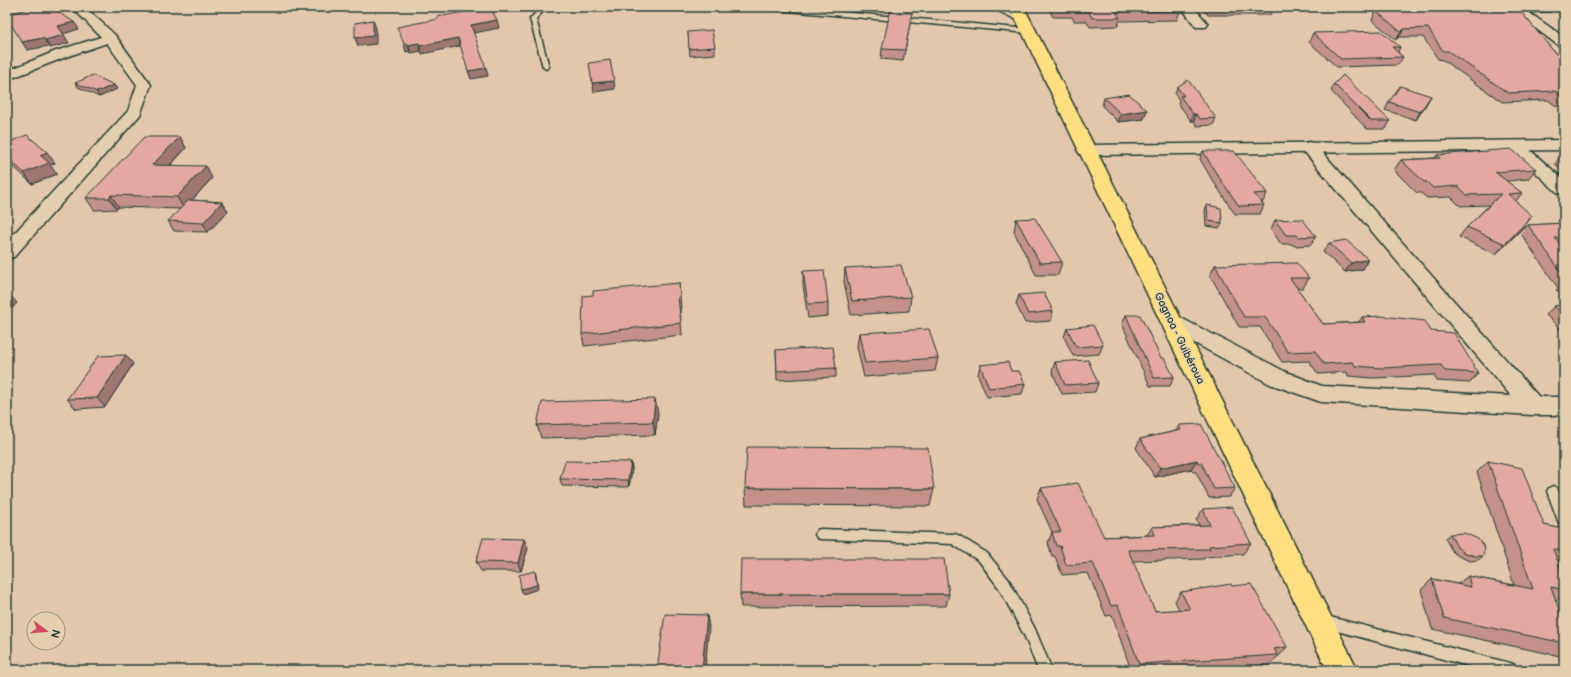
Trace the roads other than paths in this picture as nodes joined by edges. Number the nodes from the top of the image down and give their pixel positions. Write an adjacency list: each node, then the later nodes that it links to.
1 (78, 7): 9 (street)
2 (544, 7): 11 (lane)
3 (766, 7): 7 (lane)
4 (992, 7): 7 (lane)
5 (1187, 7): 8 (street)
6 (1513, 7): 10 (street)
7 (1023, 20): 16 (main road, Gagnoa - Guibéroua)
8 (1201, 24)
9 (110, 38): 12 (street); 18 (street)
10 (1564, 43)
11 (546, 67)
12 (7, 76)
13 (1564, 145): 14 (street)
14 (1516, 146): 15 (street); 17 (street)
15 (1308, 147): 16 (street); 20 (street)
16 (1086, 150): 19 (main road, Gagnoa - Guibéroua)
17 (1564, 189)
18 (7, 253)
19 (1172, 322): 20 (street); 25 (main road, Gagnoa - Guibéroua)
20 (1533, 406): 21 (street)
21 (1564, 406)
22 (1552, 491): 23 (lane)
23 (1564, 521)
24 (821, 534): 26 (lane)
25 (1318, 620): 27 (main road, Gagnoa - Guibéroua); 28 (lane)
26 (1045, 670)
27 (1343, 670)
28 (1510, 670)

